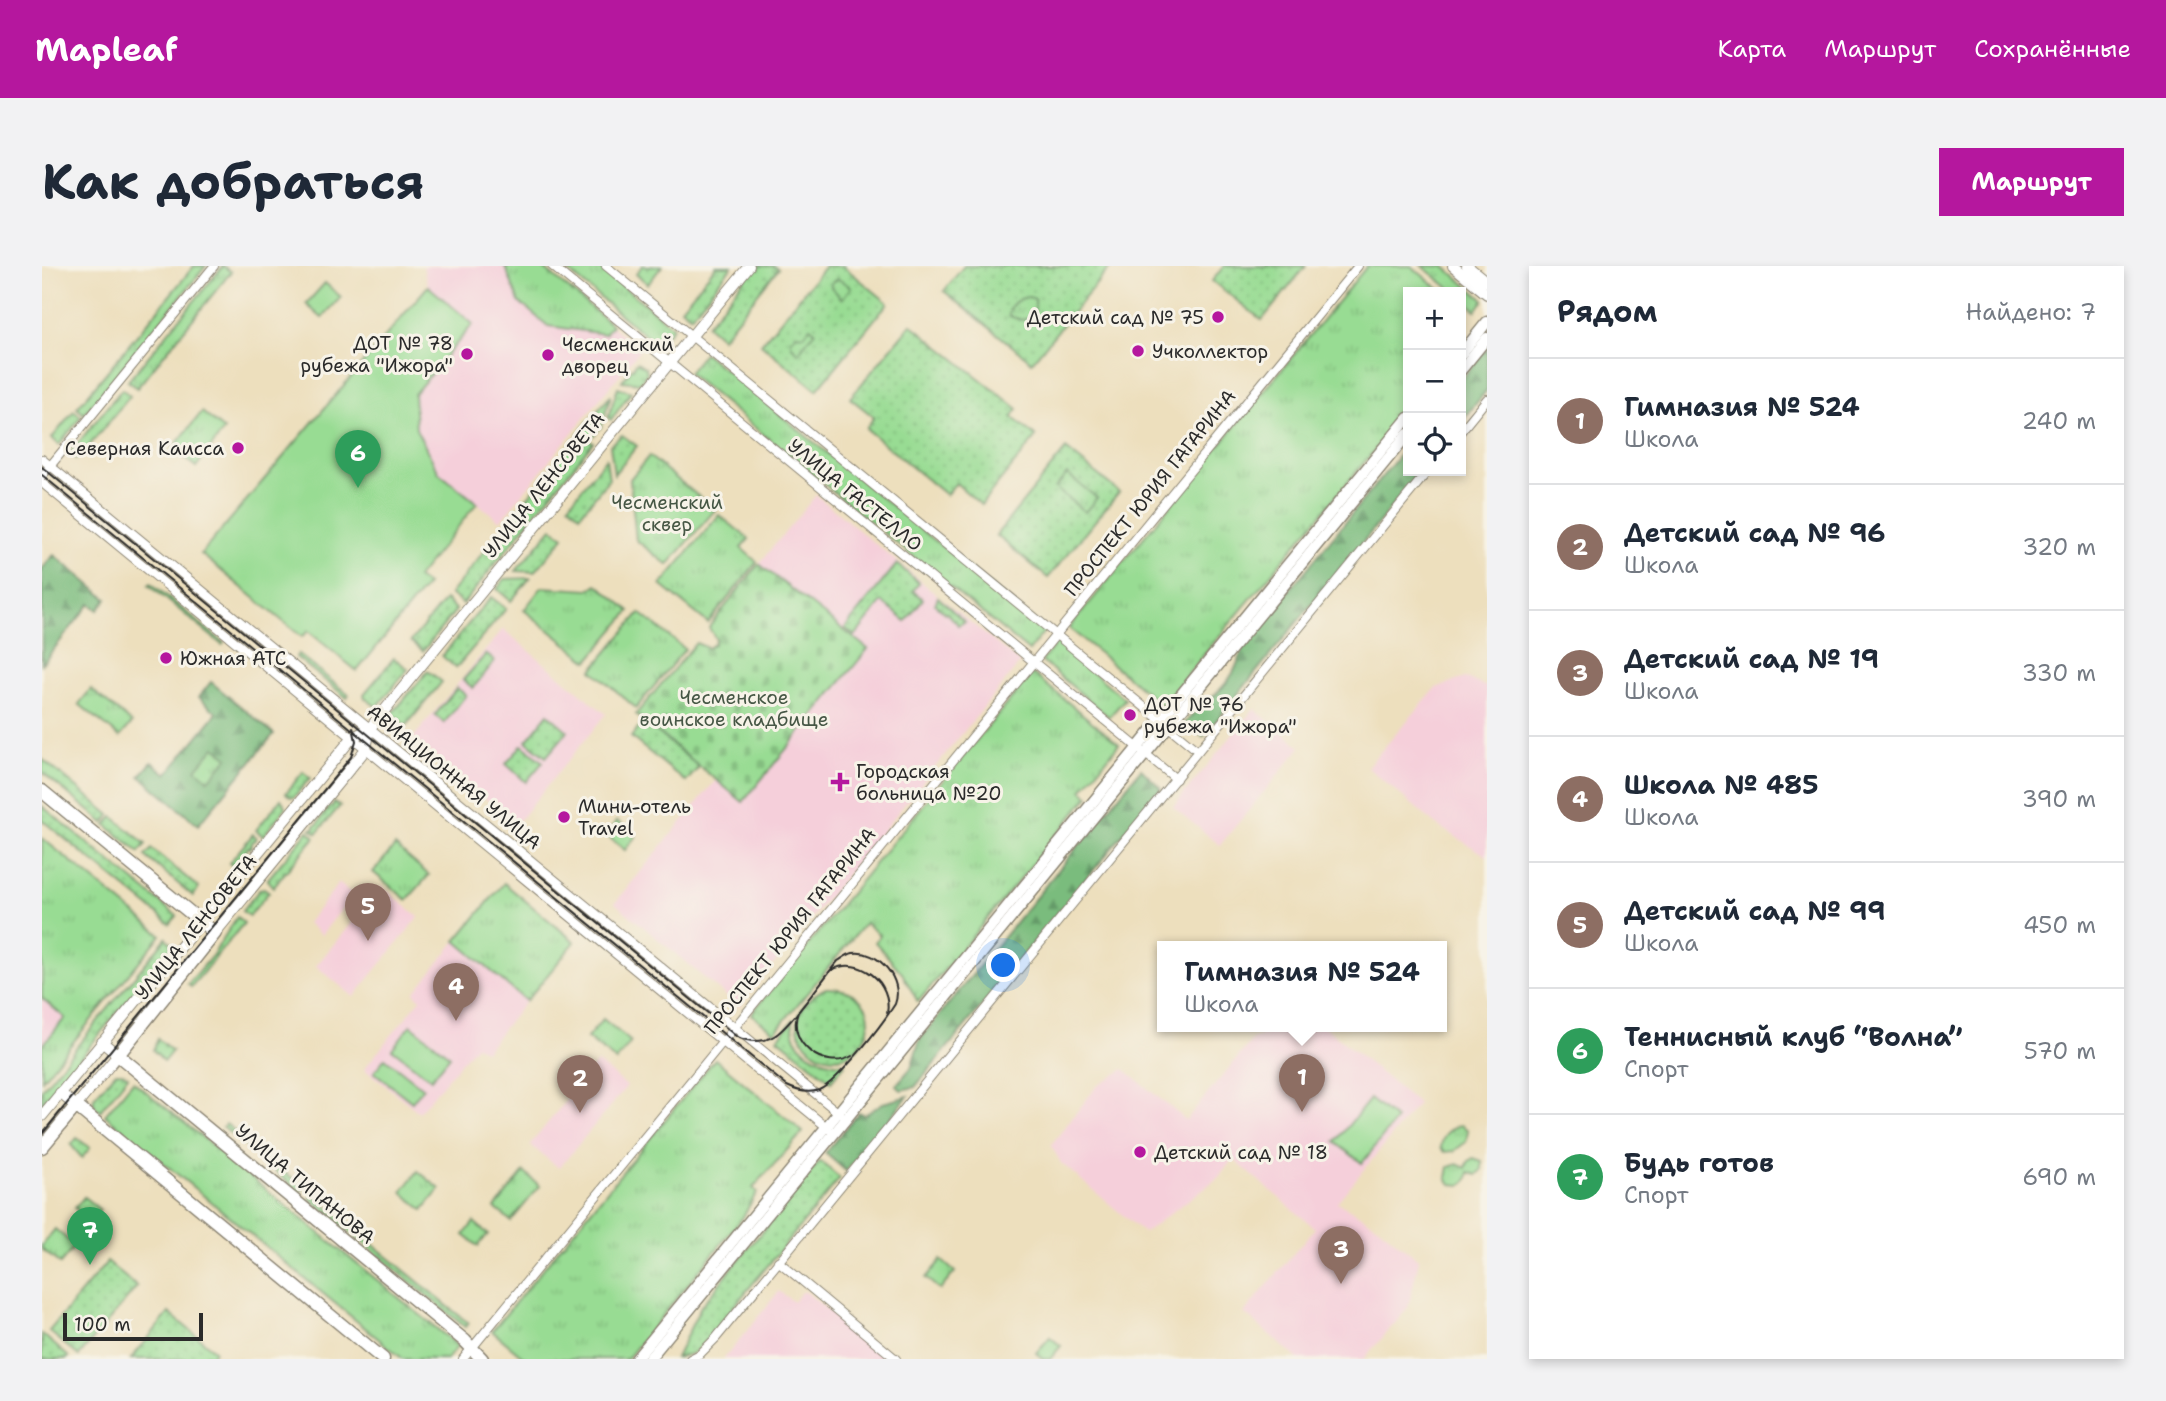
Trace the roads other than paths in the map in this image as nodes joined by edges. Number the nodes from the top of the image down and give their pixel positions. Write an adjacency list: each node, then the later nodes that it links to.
1 (214, 266): 21 (street)
2 (552, 266): 14 (street, УЛИЦА ГАСТЕЛЛО)
3 (606, 266): 11 (street, УЛИЦА ГАСТЕЛЛО)
4 (749, 266): 11 (street, УЛИЦА ЛЕНСОВЕТА)
5 (1358, 266): 25 (street, ПРОСПЕКТ ЮРИЯ ГАГАРИНА)
6 (1453, 266): 9 (street)
7 (1467, 266): 8 (street)
8 (1487, 282)
9 (1487, 294)
10 (1487, 322): 13 (main road)
11 (691, 336): 14 (street, УЛИЦА ЛЕНСОВЕТА); 25 (street, УЛИЦА ГАСТЕЛЛО)
12 (1487, 338): 15 (main road)
13 (1464, 350)
14 (669, 363): 26 (street, УЛИЦА ГАСТЕЛЛО); 28 (street, УЛИЦА ЛЕНСОВЕТА)
15 (1466, 364)
16 (1487, 399): 18 (street)
17 (1403, 424): 27 (main road)
18 (1466, 425)
19 (1403, 440): 27 (main road)
20 (42, 458): 21 (street, АВИАЦИОННАЯ УЛИЦА)
21 (50, 466): 22 (street); 28 (street, АВИАЦИОННАЯ УЛИЦА)
22 (42, 476)
23 (1424, 476): 32 (street)
24 (42, 483): 29 (street, АВИАЦИОННАЯ УЛИЦА)
25 (1056, 634): 26 (street, ПРОСПЕКТ ЮРИЯ ГАГАРИНА); 27 (street, УЛИЦА ГАСТЕЛЛО)
26 (1033, 662): 31 (street, УЛИЦА ГАСТЕЛЛО); 37 (street, ПРОСПЕКТ ЮРИЯ ГАГАРИНА)
27 (1165, 723): 31 (main road); 32 (street)
28 (370, 728): 29 (street, УЛИЦА ЛЕНСОВЕТА); 30 (street, УЛИЦА ЛЕНСОВЕТА); 37 (street, АВИАЦИОННАЯ УЛИЦА)
29 (352, 738): 30 (street, АВИАЦИОННАЯ УЛИЦА); 35 (street, УЛИЦА ЛЕНСОВЕТА)
30 (366, 749): 36 (street, УЛИЦА ЛЕНСОВЕТА); 38 (street, АВИАЦИОННАЯ УЛИЦА)
31 (1142, 751): 33 (street); 44 (main road)
32 (1198, 751): 33 (street)
33 (1176, 779): 47 (street)
34 (42, 791): 35 (main road)
35 (201, 922): 36 (main road); 39 (street, УЛИЦА ЛЕНСОВЕТА)
36 (215, 933): 40 (main road, УЛИЦА ЛЕНСОВЕТА)
37 (734, 1027): 38 (street, ПРОСПЕКТ ЮРИЯ ГАГАРИНА); 44 (street, АВИАЦИОННАЯ УЛИЦА)
38 (722, 1041): 45 (street, АВИАЦИОННАЯ УЛИЦА); 48 (street, ПРОСПЕКТ ЮРИЯ ГАГАРИНА)
39 (102, 1042): 40 (street, УЛИЦА ТИПАНОВА); 41 (street, УЛИЦА ЛЕНСОВЕТА)
40 (118, 1055): 42 (street, УЛИЦА ЛЕНСОВЕТА); 48 (main road, УЛИЦА ТИПАНОВА)
41 (60, 1093): 42 (street); 43 (street, УЛИЦА ЛЕНСОВЕТА)
42 (76, 1106): 46 (main road, УЛИЦА ЛЕНСОВЕТА); 49 (main road)
43 (42, 1116)
44 (842, 1116): 45 (main road)
45 (830, 1130): 52 (main road); 53 (main road)
46 (42, 1147)
47 (778, 1261): 54 (street); 55 (street)
48 (472, 1348): 50 (street, ПРОСПЕКТ ЮРИЯ ГАГАРИНА); 51 (main road, УЛИЦА ТИПАНОВА)
49 (383, 1359)
50 (463, 1359)
51 (482, 1359)
52 (636, 1359)
53 (649, 1359)
54 (690, 1359)
55 (896, 1359)

